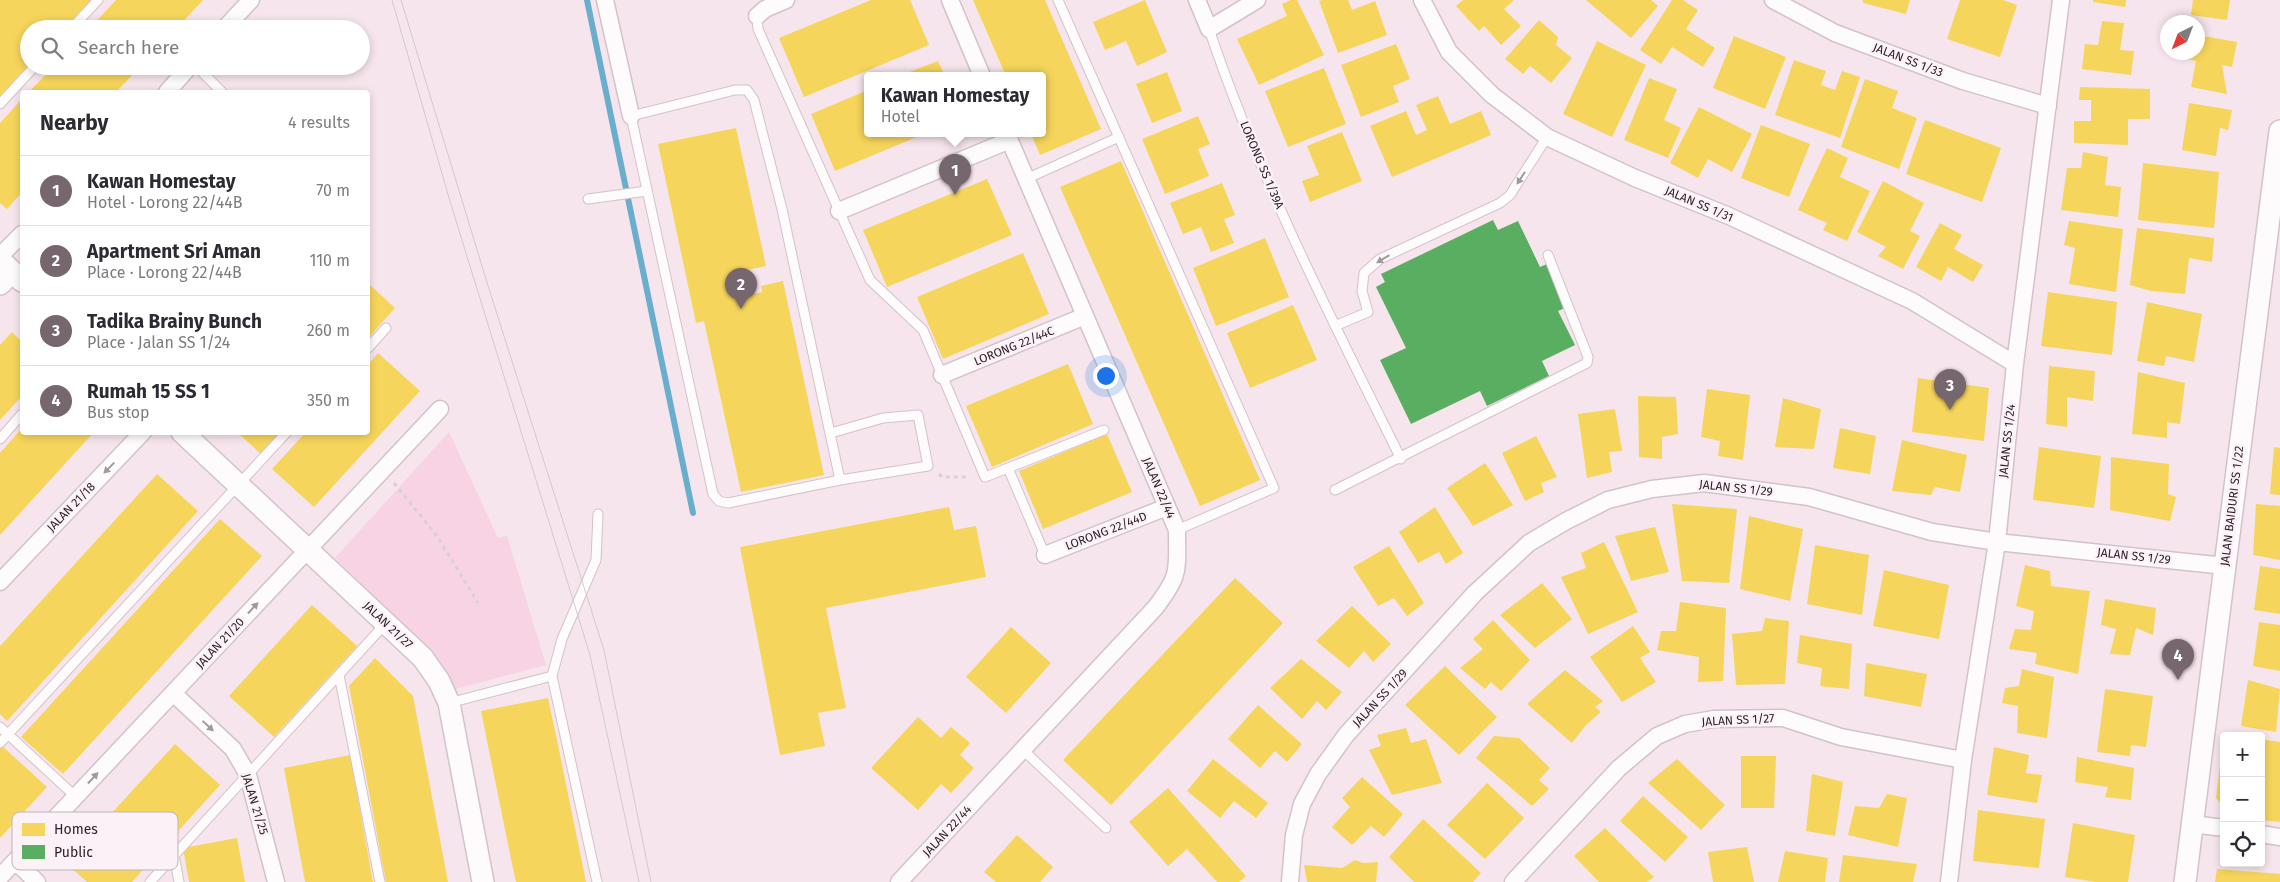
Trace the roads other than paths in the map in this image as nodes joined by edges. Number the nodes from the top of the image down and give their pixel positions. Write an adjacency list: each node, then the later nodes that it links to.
1 (98, 0): 13 (lane)
2 (251, 0): 14 (street)
3 (605, 0): 24 (street)
4 (786, 0): 12 (street)
5 (950, 0): 16 (street)
6 (1058, 0): 27 (lane)
7 (1197, 0): 15 (street, LORONG SS 1/39A)
8 (1257, 0): 15 (street)
9 (1422, 0): 28 (street, JALAN SS 1/31)
10 (1773, 0): 23 (street, JALAN SS 1/33)
11 (2061, 0): 23 (street, JALAN SS 1/24)
12 (757, 16): 32 (lane)
13 (79, 20)
14 (232, 20)
15 (1209, 29): 37 (lane, LORONG SS 1/39A)
16 (980, 72)
17 (27, 75): 22 (lane)
18 (182, 75): 20 (street)
19 (205, 75): 21 (lane)
20 (169, 90)
21 (220, 90)
22 (0, 104)
23 (2048, 106): 40 (street, JALAN SS 1/24)
24 (630, 116): 30 (lane); 45 (lane)
25 (2280, 131): 61 (street, JALAN BAIDURI SS 1/22)
26 (1008, 137): 29 (street, JALAN 22/44); 32 (street)
27 (1118, 137): 29 (lane); 57 (lane)
28 (1547, 137): 37 (lane, one-way to 37); 40 (street, JALAN SS 1/31)
29 (1026, 179): 36 (street, JALAN 22/44)
30 (647, 191): 31 (lane); 52 (lane)
31 (588, 199)
32 (839, 211): 41 (lane)
33 (20, 240): 35 (street)
34 (1548, 255): 50 (lane)
35 (10, 269)
36 (1086, 316): 41 (street, LORONG 22/44C); 55 (street, JALAN 22/44)
37 (1335, 326): 50 (lane, LORONG SS 1/39A)
38 (386, 328): 39 (lane)
39 (370, 346)
40 (2015, 364): 58 (street, JALAN SS 1/24)
41 (942, 375): 51 (lane)
42 (440, 409): 59 (street, JALAN 21/20)
43 (20, 416): 49 (lane)
44 (1104, 430): 51 (lane)
45 (831, 433): 52 (lane); 52 (lane)
46 (140, 435): 62 (street, JALAN 21/18, one-way to 62)
47 (185, 435): 53 (street, JALAN 21/27)
48 (284, 435): 53 (lane)
49 (0, 439)
50 (1401, 459): 54 (lane)
51 (1008, 468): 60 (lane)
52 (840, 480)
53 (238, 485): 59 (street, JALAN 21/27); 69 (lane)
54 (1335, 490)
55 (1167, 506): 57 (street, JALAN 22/44); 60 (street, LORONG 22/44D)
56 (598, 514): 65 (lane)
57 (1177, 530): 71 (street, JALAN 22/44)
58 (1997, 542): 61 (street, JALAN SS 1/29); 72 (street, JALAN SS 1/24); 93 (street, JALAN SS 1/29)
59 (308, 550): 63 (street, JALAN 21/27); 66 (street, JALAN 21/20, one-way to 59)
60 (1044, 555)
61 (2225, 566): 76 (street, JALAN BAIDURI SS 1/22)
62 (0, 582)
63 (386, 623): 64 (lane); 67 (street, JALAN 21/27)
64 (339, 675): 73 (lane); 89 (lane)
65 (552, 676): 67 (lane); 91 (lane)
66 (173, 693): 73 (street, JALAN 21/25, one-way to 73); 74 (street, JALAN 21/20, one-way to 66)
67 (449, 704): 90 (street, JALAN 21/27)
68 (0, 728): 69 (lane)
69 (8, 735): 70 (lane); 74 (lane)
70 (0, 743)
71 (1023, 750): 77 (lane); 92 (street, JALAN 22/44)
72 (1963, 760): 94 (street, JALAN SS 1/27); 95 (street, JALAN SS 1/24)
73 (248, 775): 81 (lane); 88 (street, JALAN 21/25)
74 (76, 797): 75 (street, JALAN 21/20)
75 (62, 812)
76 (2192, 824): 78 (street); 96 (street, JALAN BAIDURI SS 1/22)
77 (1106, 828)
78 (2220, 828)
79 (2265, 835): 80 (street)
80 (2280, 837)
81 (178, 851)
82 (12, 864): 85 (street, JALAN 21/20)
83 (24, 870): 86 (street)
84 (161, 870): 87 (lane)
85 (0, 877)
86 (37, 882)
87 (150, 882)
88 (276, 882)
89 (380, 882)
90 (483, 882)
91 (598, 882)
92 (899, 882)
93 (1290, 882)
94 (1513, 882)
95 (1949, 882)
96 (2185, 882)

